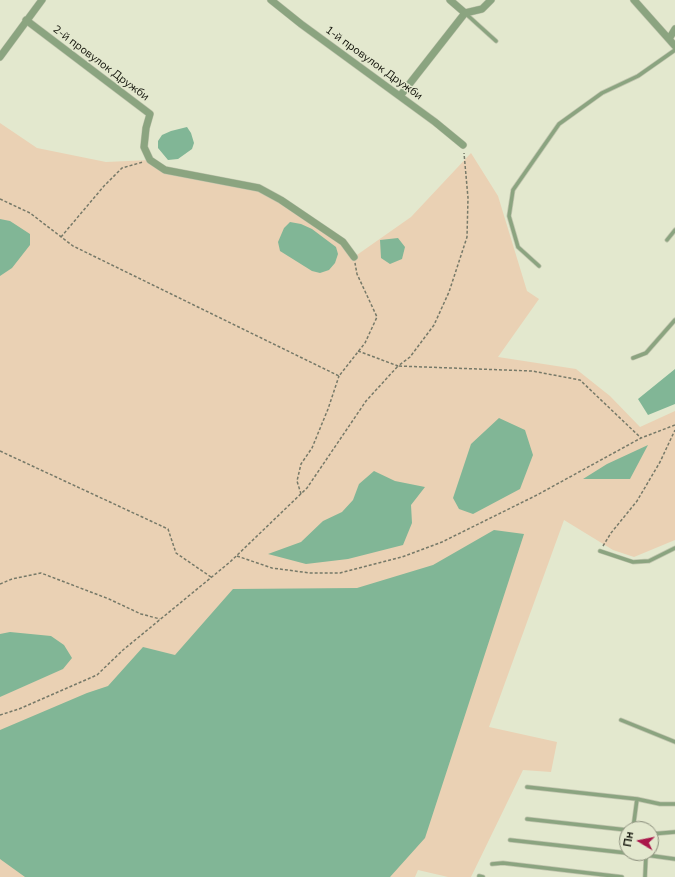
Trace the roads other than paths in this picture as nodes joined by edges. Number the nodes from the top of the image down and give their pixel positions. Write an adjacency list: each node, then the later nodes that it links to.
1 (42, 0): 7 (street)
2 (271, 0): 14 (street, 1-й провулок Дружби)
3 (450, 0): 6 (street)
4 (491, 0): 6 (street)
5 (634, 0): 9 (street)
6 (465, 13): 10 (lane); 14 (street)
7 (26, 20): 13 (street); 18 (street, 2-й провулок Дружби)
8 (675, 29): 9 (street)
9 (669, 39): 11 (street)
10 (496, 41)
11 (675, 46)
12 (675, 50): 19 (lane)
13 (0, 57)
14 (400, 96): 15 (street, 1-й провулок Дружби)
15 (463, 146)
16 (675, 230): 17 (lane)
17 (667, 240)
18 (354, 257)
19 (538, 266)
20 (675, 320): 21 (lane)
21 (633, 358)
22 (675, 548): 23 (lane)
23 (600, 552)
24 (621, 720): 25 (lane)
25 (675, 742)
26 (527, 786): 27 (lane)
27 (637, 799): 28 (lane); 30 (lane)
28 (675, 804)
29 (527, 819): 31 (lane)
30 (634, 821)
31 (619, 829)
32 (675, 832): 33 (lane)
33 (659, 833)
34 (510, 840): 35 (lane)
35 (619, 852)
36 (659, 856): 37 (lane)
37 (675, 859)
38 (646, 861): 41 (lane)
39 (492, 864): 40 (lane)
40 (622, 877)
41 (645, 877)

